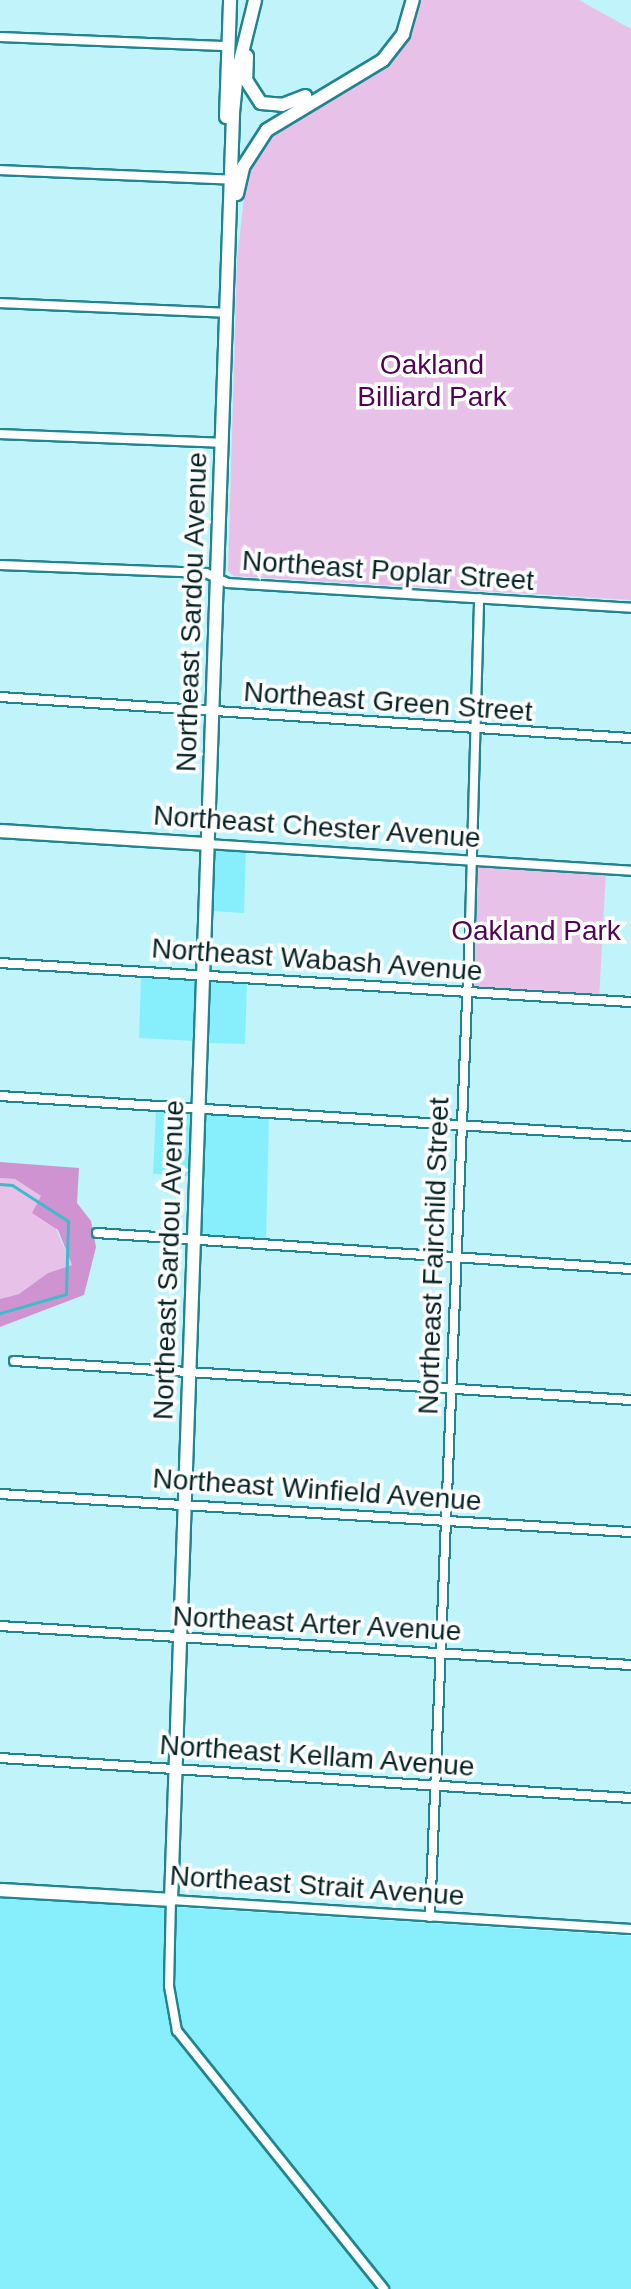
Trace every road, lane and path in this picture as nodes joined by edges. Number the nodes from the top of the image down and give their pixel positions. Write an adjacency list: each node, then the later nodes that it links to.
1 (230, 0): 7 (main road)
2 (255, 0): 5 (main road)
3 (406, 0): 5 (main road)
4 (413, 0): 10 (main road)
5 (249, 22): 8 (main road)
6 (0, 37): 7 (street)
7 (229, 46): 8 (main road)
8 (232, 158): 10 (main road)
9 (0, 170): 10 (street)
10 (235, 180): 12 (main road, Northeast Sardou Avenue)
11 (0, 303): 12 (street)
12 (227, 313): 14 (main road, Northeast Sardou Avenue)
13 (0, 434): 14 (street)
14 (223, 443): 16 (main road, Northeast Sardou Avenue)
15 (0, 565): 16 (street, Northeast Poplar Street)
16 (217, 578): 17 (street, Northeast Poplar Street); 20 (main road, Northeast Sardou Avenue)
17 (479, 598): 18 (street, Northeast Poplar Street); 21 (street, Northeast Fairchild Street)
18 (631, 608)
19 (0, 697): 20 (street, Northeast Green Street)
20 (212, 711): 21 (street, Northeast Green Street); 24 (main road, Northeast Sardou Avenue)
21 (475, 730): 22 (street, Northeast Green Street); 25 (street, Northeast Fairchild Street)
22 (631, 738)
23 (0, 831): 24 (main road, Northeast Chester Avenue)
24 (207, 844): 25 (street, Northeast Chester Avenue); 28 (main road, Northeast Sardou Avenue)
25 (472, 861): 26 (street, Northeast Chester Avenue); 29 (street, Northeast Fairchild Street)
26 (631, 871)
27 (0, 963): 28 (street, Northeast Wabash Avenue)
28 (203, 975): 29 (street, Northeast Wabash Avenue); 32 (main road, Northeast Sardou Avenue)
29 (466, 992): 30 (street, Northeast Wabash Avenue); 33 (street, Northeast Fairchild Street)
30 (631, 1002)
31 (0, 1096): 32 (street)
32 (198, 1107): 33 (street); 36 (main road, Northeast Sardou Avenue)
33 (461, 1125): 34 (street); 37 (street, Northeast Fairchild Street)
34 (631, 1136)
35 (97, 1233): 36 (street)
36 (193, 1241): 37 (street); 40 (main road, Northeast Sardou Avenue)
37 (456, 1259): 38 (street); 41 (street, Northeast Fairchild Street)
38 (631, 1269)
39 (14, 1361): 40 (street)
40 (189, 1372): 41 (street); 44 (main road, Northeast Sardou Avenue)
41 (451, 1389): 42 (street); 45 (street, Northeast Fairchild Street)
42 (631, 1400)
43 (0, 1494): 44 (street, Northeast Winfield Avenue)
44 (184, 1503): 45 (street, Northeast Winfield Avenue); 48 (main road, Northeast Sardou Avenue)
45 (445, 1520): 46 (street, Northeast Winfield Avenue); 49 (street, Northeast Fairchild Street)
46 (631, 1532)
47 (0, 1626): 48 (street, Northeast Arter Avenue)
48 (180, 1638): 49 (street, Northeast Arter Avenue); 52 (main road, Northeast Sardou Avenue)
49 (440, 1653): 50 (street, Northeast Arter Avenue); 53 (street, Northeast Fairchild Street)
50 (631, 1665)
51 (0, 1758): 52 (street, Northeast Kellam Avenue)
52 (175, 1769): 53 (street, Northeast Kellam Avenue); 56 (main road, Northeast Sardou Avenue)
53 (435, 1785): 54 (street, Northeast Kellam Avenue); 57 (street, Northeast Fairchild Street)
54 (631, 1798)
55 (0, 1890): 56 (main road, Northeast Strait Avenue)
56 (171, 1900): 57 (street, Northeast Strait Avenue); 59 (street, Northeast Sardou Avenue)
57 (430, 1917): 58 (street, Northeast Strait Avenue)
58 (631, 1929)
59 (384, 2289)

